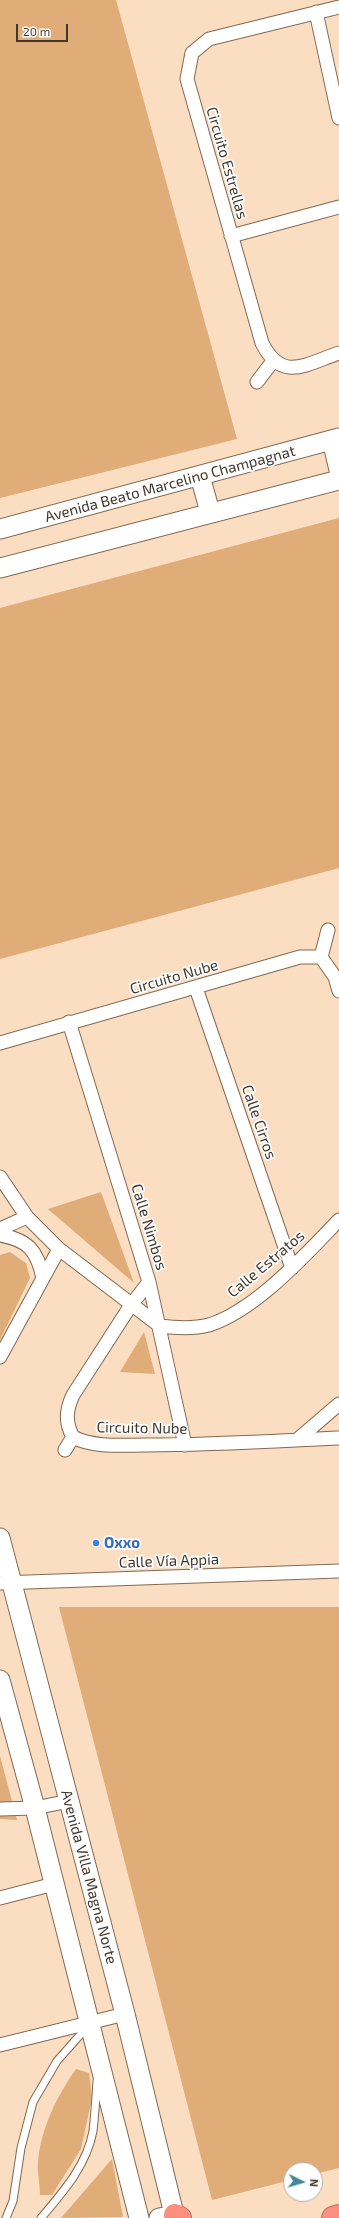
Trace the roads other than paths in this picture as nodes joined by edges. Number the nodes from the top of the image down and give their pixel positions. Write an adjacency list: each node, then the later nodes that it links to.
1 (339, 7): 2 (street, Circuito Estrellas)
2 (316, 12): 3 (street); 5 (street, Circuito Estrellas)
3 (339, 118)
4 (339, 207): 5 (street)
5 (231, 236): 7 (street, Circuito Estrellas)
6 (339, 353): 7 (street)
7 (273, 361): 8 (street)
8 (257, 382)
9 (335, 439): 10 (street); 11 (street, Avenida Beato Marcelino Champagnat)
10 (339, 470)
11 (200, 476): 13 (street); 14 (street, Avenida Beato Marcelino Champagnat)
12 (339, 480): 13 (street)
13 (210, 512): 15 (street)
14 (0, 529)
15 (0, 568)
16 (328, 930): 17 (street)
17 (321, 957): 18 (street, Circuito Nube); 19 (street)
18 (196, 988): 20 (street, Circuito Nube); 28 (street, Calle Cirros)
19 (339, 991)
20 (69, 1022): 21 (street, Circuito Nube); 30 (street, Calle Nimbos)
21 (0, 1043)
22 (0, 1177): 23 (street)
23 (27, 1217): 25 (street); 27 (street)
24 (339, 1220): 28 (street, Calle Estratos)
25 (0, 1229)
26 (0, 1235): 29 (street)
27 (59, 1249): 29 (street); 31 (street)
28 (292, 1268): 32 (street, Calle Estratos)
29 (43, 1278): 33 (street)
30 (149, 1282): 31 (street); 32 (street, Calle Nimbos)
31 (130, 1305): 32 (street); 35 (street)
32 (160, 1326): 38 (street, Calle Nimbos)
33 (0, 1357)
34 (339, 1404): 37 (street)
35 (72, 1437): 38 (street, Circuito Nube); 39 (street)
36 (339, 1438): 37 (street, Circuito Nube)
37 (297, 1440): 38 (street, Circuito Nube)
38 (185, 1445)
39 (65, 1450)
40 (0, 1538): 42 (street, Avenida Villa Magna Norte)
41 (339, 1571): 42 (street, Calle Vía Appia)
42 (6, 1583): 44 (street, Avenida Villa Magna Norte)
43 (0, 1680): 45 (street)
44 (69, 1801): 45 (street); 49 (street, Avenida Villa Magna Norte)
45 (35, 1808): 46 (street); 47 (street)
46 (0, 1809)
47 (54, 1884): 48 (street); 50 (street)
48 (0, 1898)
49 (124, 2014): 50 (street); 54 (street, Avenida Villa Magna Norte)
50 (89, 2024): 51 (street); 52 (street); 55 (lane)
51 (0, 2045)
52 (99, 2057): 56 (lane); 57 (street)
53 (339, 2216): 58 (highway)
54 (172, 2217)
55 (6, 2218)
56 (41, 2218)
57 (139, 2218)
58 (333, 2218)

